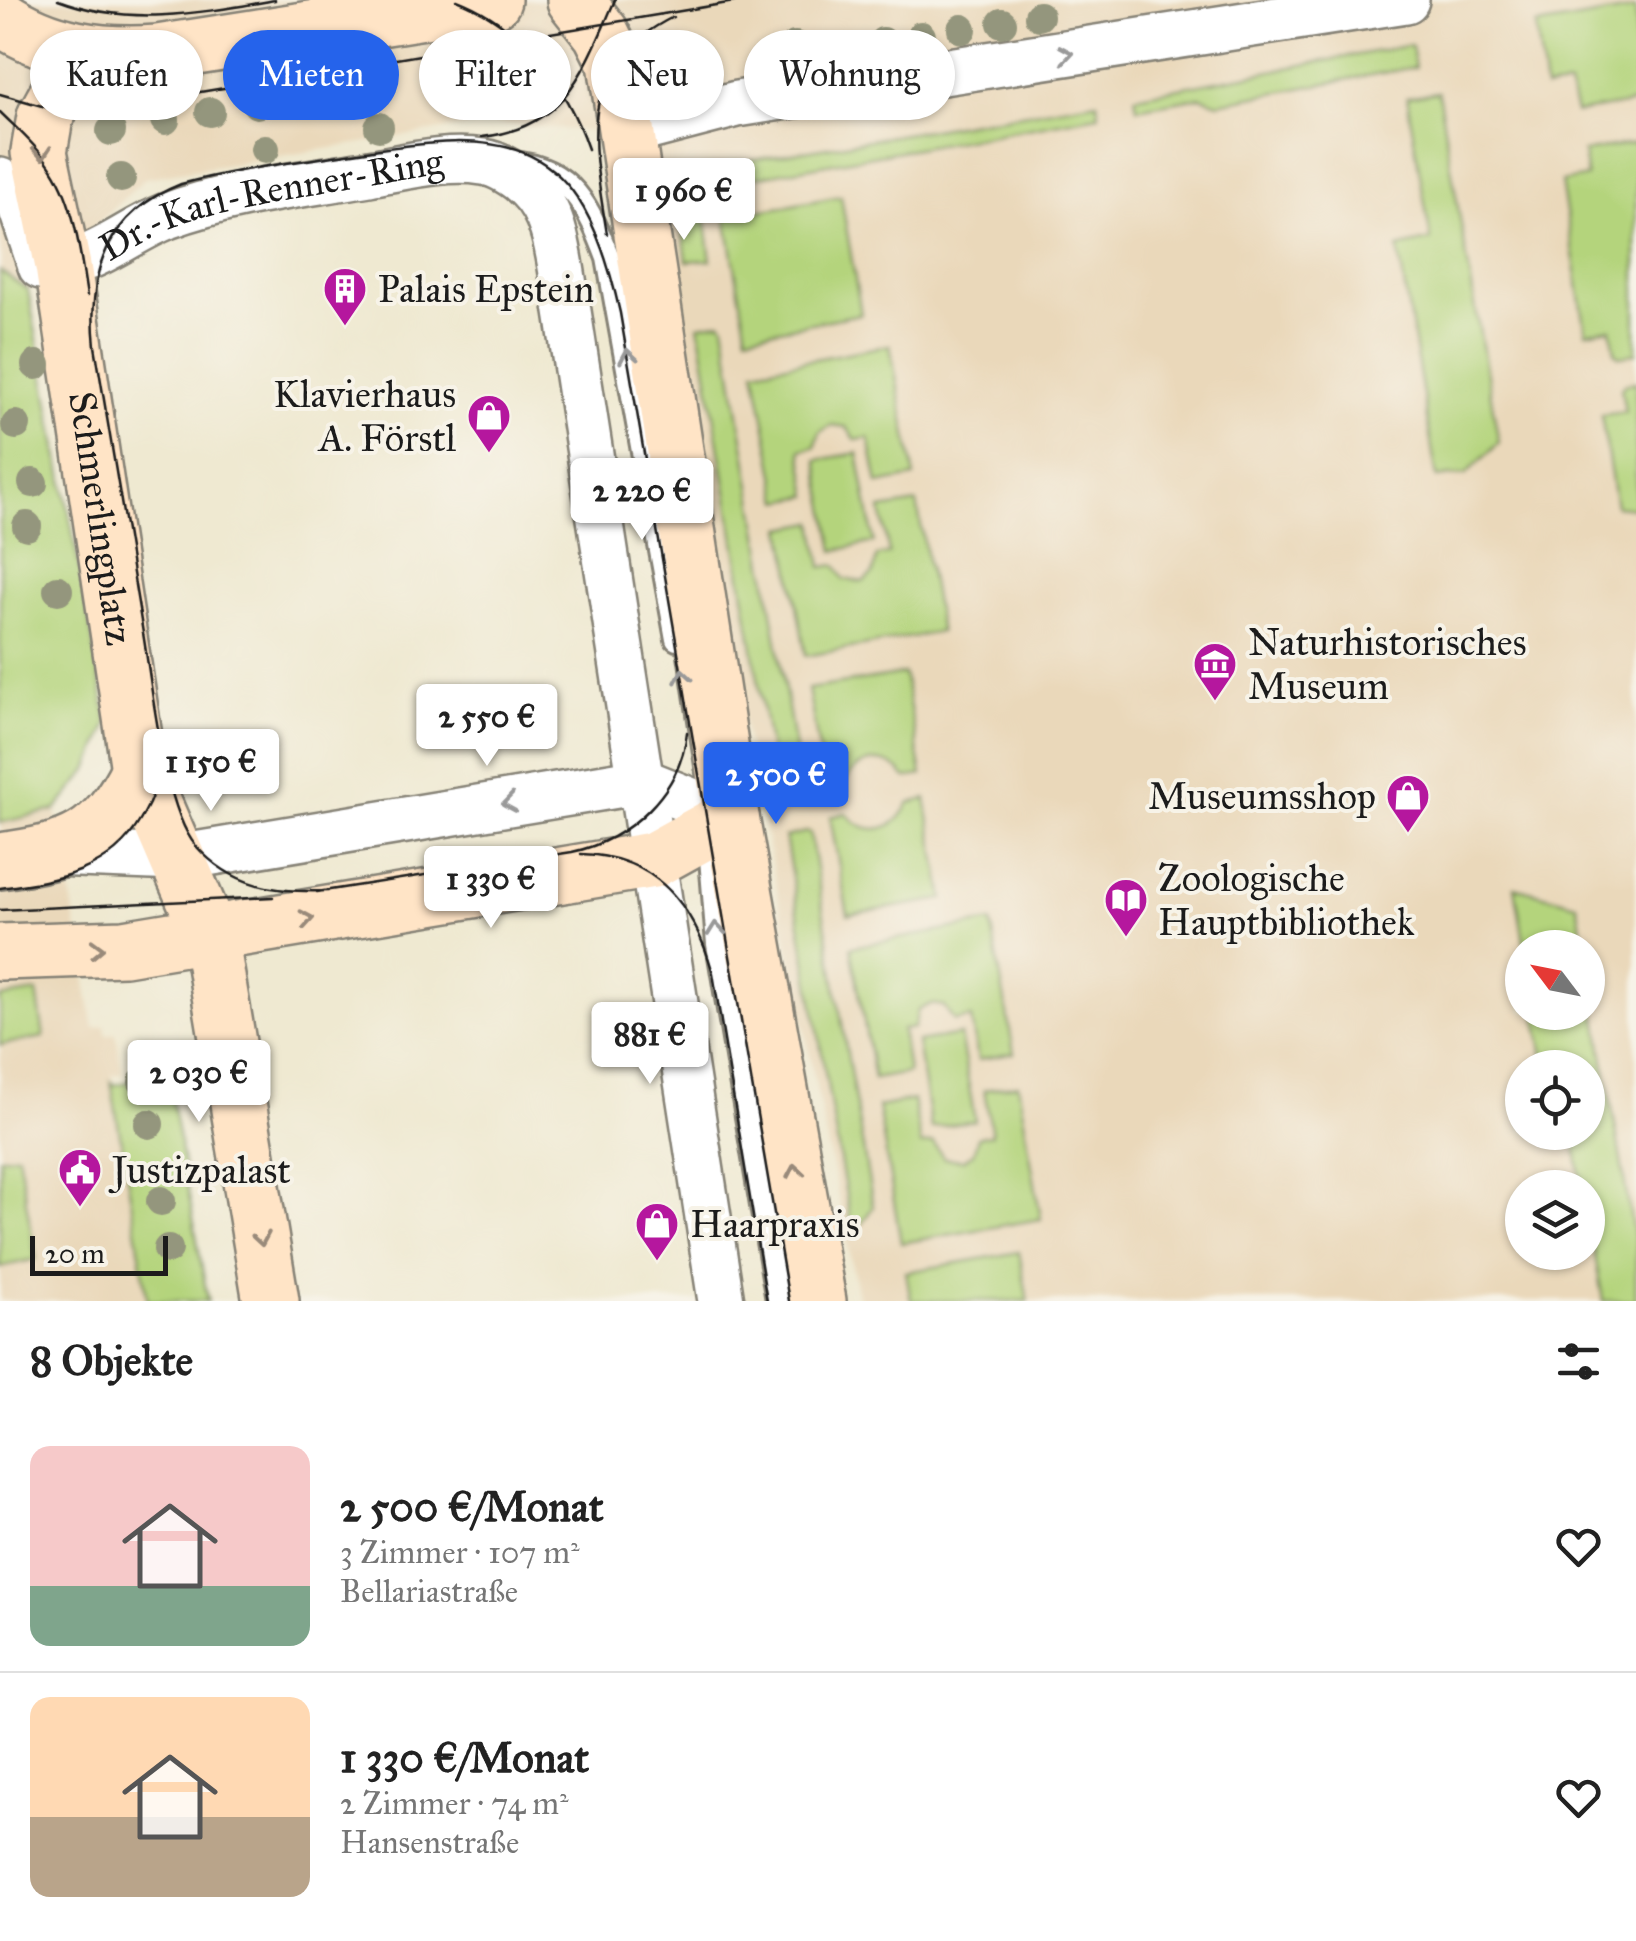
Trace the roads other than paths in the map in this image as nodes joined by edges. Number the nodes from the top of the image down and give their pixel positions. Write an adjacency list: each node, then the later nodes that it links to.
1 (493, 0): 6 (main road)
2 (575, 0): 8 (main road)
3 (1406, 0): 8 (street, one-way to 3)
4 (0, 17): 5 (main road)
5 (30, 34)
6 (203, 46)
7 (44, 120): 11 (main road, Schmerlingplatz, one-way to 11)
8 (626, 133): 15 (main road)
9 (484, 162): 11 (street, Dr.-Karl-Renner-Ring); 12 (lane, one-way to 9); 14 (street)
10 (0, 180): 11 (street)
11 (63, 266): 13 (main road, Schmerlingplatz)
12 (681, 663)
13 (139, 770): 16 (main road); 17 (main road, Schmerlingplatz)
14 (640, 781): 15 (street); 17 (street, one-way to 17); 18 (street)
15 (712, 811): 18 (main road); 24 (lane, one-way to 15); 25 (main road, one-way to 15)
16 (54, 854): 17 (street); 19 (main road)
17 (177, 858): 20 (main road, Schmerlingplatz)
18 (653, 860): 20 (main road, one-way to 18); 23 (street)
19 (0, 861)
20 (210, 935): 21 (main road, one-way to 20); 22 (main road, Schmerlingplatz, one-way to 22)
21 (0, 952)
22 (272, 1301)
23 (721, 1301)
24 (778, 1301)
25 (818, 1301)

